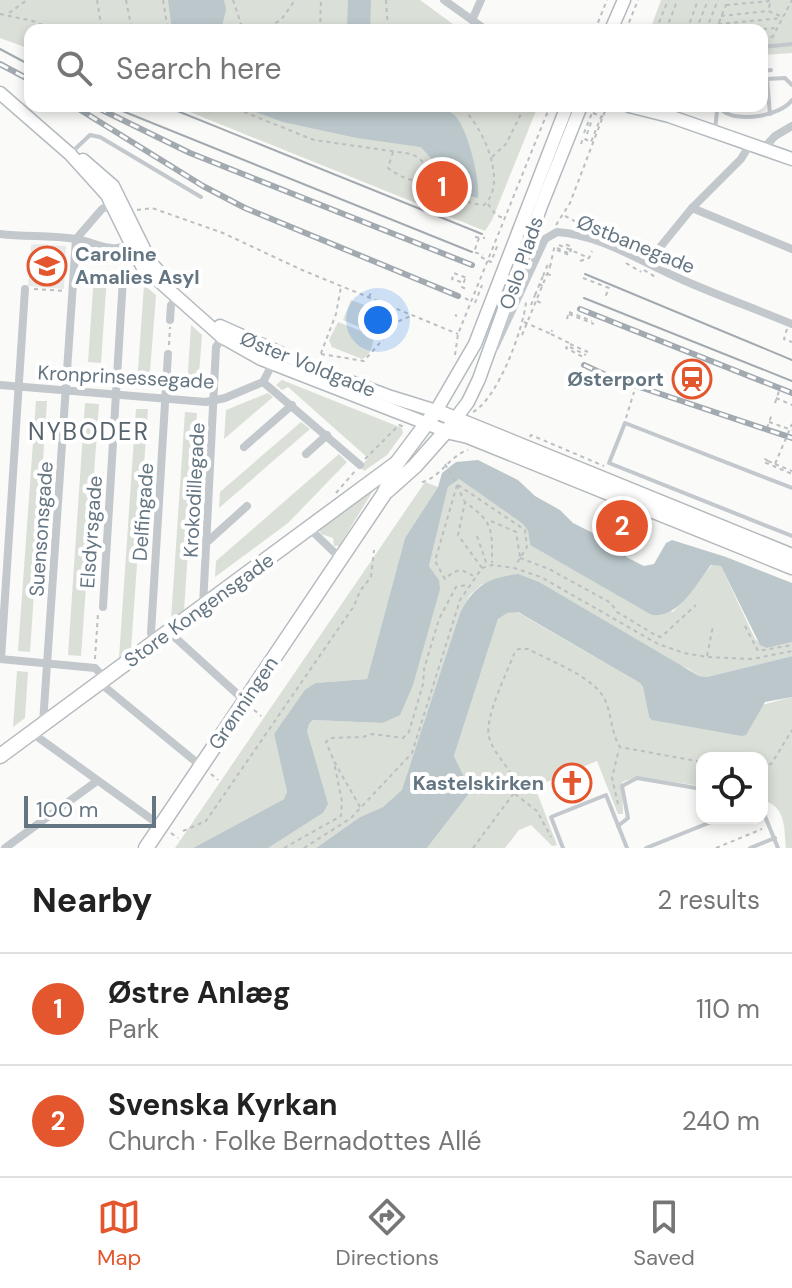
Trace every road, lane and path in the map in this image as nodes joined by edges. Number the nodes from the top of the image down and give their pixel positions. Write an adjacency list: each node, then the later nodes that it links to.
1 (27, 0): 26 (path)
2 (97, 0): 31 (path)
3 (126, 0): 32 (path)
4 (163, 0): 33 (path)
5 (233, 0): 34 (path)
6 (295, 0): 35 (path)
7 (321, 0): 36 (path)
8 (386, 0): 37 (path)
9 (444, 0): 29 (street)
10 (481, 0): 29 (street)
11 (607, 0): 39 (path)
12 (624, 0): 40 (street)
13 (638, 0): 41 (path)
14 (668, 0): 42 (path)
15 (698, 0): 44 (path)
16 (708, 0): 45 (path)
17 (718, 0): 46 (path)
18 (728, 0): 22 (path)
19 (771, 0): 22 (path); 24 (path)
20 (792, 0): 23 (path)
21 (677, 1): 43 (path)
22 (726, 5): 27 (path)
23 (791, 5): 28 (path)
24 (768, 11): 27 (path); 28 (path)
25 (0, 14): 26 (path)
26 (8, 14): 30 (path)
27 (721, 16): 47 (path)
28 (782, 18): 47 (path); 48 (path)
29 (472, 20): 38 (street)
30 (37, 24)
31 (101, 24)
32 (131, 24)
33 (167, 24)
34 (241, 24)
35 (273, 24)
36 (320, 24)
37 (388, 24)
38 (478, 24)
39 (597, 24)
40 (614, 24)
41 (628, 24)
42 (658, 24)
43 (668, 24)
44 (689, 24)
45 (698, 24)
46 (708, 24)
47 (718, 24)
48 (777, 28): 49 (path); 51 (path)
49 (768, 29)
50 (768, 37): 51 (path)
51 (772, 37): 52 (path)
52 (768, 42)
53 (792, 44): 54 (lane)
54 (768, 46)
55 (768, 70): 56 (lane)
56 (771, 70)
57 (768, 79): 58 (lane)
58 (792, 85)
59 (768, 91): 75 (lane)
60 (0, 93): 85 (street, Øster Voldgade)
61 (792, 100): 75 (lane)
62 (244, 112): 84 (path)
63 (467, 112): 86 (path)
64 (522, 112): 86 (path)
65 (548, 112): 94 (path)
66 (565, 112): 169 (street, Oslo Plads)
67 (586, 112): 151 (street, Oslo Plads)
68 (588, 112): 77 (path)
69 (591, 112): 78 (path)
70 (605, 112): 95 (path)
71 (653, 112): 76 (street)
72 (664, 112): 76 (street)
73 (719, 112): 80 (lane)
74 (726, 112): 75 (lane)
75 (770, 114)
76 (669, 116): 80 (street)
77 (591, 120): 78 (path); 81 (path)
78 (598, 123): 82 (path)
79 (792, 126): 83 (street)
80 (715, 132): 83 (street)
81 (585, 133)
82 (581, 144)
83 (757, 147): 87 (street); 92 (street)
84 (393, 152): 88 (path); 88 (path)
85 (70, 154): 89 (lane); 91 (street, Øster Voldgade); 93 (street, Øster Voldgade)
86 (491, 158): 90 (path)
87 (792, 159)
88 (437, 179): 90 (path)
89 (201, 197)
90 (488, 203): 94 (path)
91 (112, 204): 100 (street); 104 (street, Øster Voldgade)
92 (692, 208): 106 (street); 113 (street)
93 (127, 211): 123 (path); 145 (street, Øster Voldgade)
94 (505, 218): 111 (path)
95 (558, 223)
96 (0, 234): 100 (street)
97 (475, 237): 98 (path)
98 (479, 238): 99 (path); 111 (path)
99 (485, 238)
100 (76, 239): 104 (street); 127 (street, Suensonsgade)
101 (557, 239): 114 (path)
102 (498, 244): 111 (path)
103 (565, 244): 108 (path)
104 (130, 245): 130 (street, Øster Voldgade)
105 (558, 248): 108 (path)
106 (792, 249)
107 (592, 251): 109 (path)
108 (570, 252): 109 (path)
109 (589, 258): 112 (path)
110 (619, 259): 115 (path, Østbanegade)
111 (488, 260): 146 (path)
112 (580, 261)
113 (648, 262): 144 (street, Østbanegade); 151 (street, Østbanegade)
114 (549, 265): 116 (path, bridge); 122 (path, bridge)
115 (643, 272)
116 (547, 274): 117 (path); 122 (path, bridge)
117 (554, 276)
118 (123, 278): 164 (street, Elsdyrsgade)
119 (583, 278): 128 (path)
120 (461, 282): 125 (path)
121 (482, 285): 134 (path)
122 (541, 285): 133 (path, bridge); 136 (path, bridge)
123 (341, 286): 131 (path); 150 (path)
124 (25, 289): 127 (path); 160 (street)
125 (466, 289)
126 (372, 290): 131 (path)
127 (73, 292): 161 (street, Suensonsgade)
128 (603, 294)
129 (527, 295): 171 (path)
130 (177, 298): 140 (street); 145 (street, Øster Voldgade)
131 (369, 298): 138 (path)
132 (465, 298): 134 (path)
133 (537, 301): 135 (path); 142 (path, bridge)
134 (472, 302): 137 (path)
135 (543, 304)
136 (531, 305)
137 (482, 306)
138 (411, 315): 146 (path); 150 (path)
139 (568, 315): 143 (path)
140 (170, 320): 149 (path)
141 (515, 320): 142 (path)
142 (524, 322): 147 (path, bridge); 152 (path)
143 (593, 323)
144 (790, 323): 148 (path)
145 (225, 334): 153 (street, Øster Voldgade); 166 (street, Krokodillegade)
146 (458, 334): 154 (path)
147 (522, 335)
148 (792, 342)
149 (168, 354): 165 (street, Delfingade)
150 (321, 354): 156 (path)
151 (489, 355): 171 (street, Oslo Plads)
152 (586, 355)
153 (275, 358): 156 (street, Øster Voldgade); 158 (street); 175 (street, Øster Voldgade)
154 (455, 358)
155 (43, 363): 157 (path)
156 (316, 369): 169 (street, Øster Voldgade)
157 (43, 376)
158 (263, 382): 166 (street, Kronprinsessegade); 167 (street, Øster Voldgade)
159 (0, 385): 160 (street, Kronprinsessegade)
160 (19, 387): 161 (street, Kronprinsessegade); 226 (street)
161 (66, 391): 164 (street, Kronprinsessegade); 228 (street, Suensonsgade)
162 (779, 391): 168 (path)
163 (634, 392): 173 (path)
164 (116, 395): 165 (street, Kronprinsessegade); 214 (street, Elsdyrsgade)
165 (166, 398): 166 (street, Kronprinsessegade); 219 (street, Delfingade)
166 (215, 401): 201 (street, Krokodillegade)
167 (292, 405): 180 (street, Øster Voldgade); 182 (street)
168 (792, 405)
169 (436, 411): 171 (main road); 175 (main road, Grønningen)
170 (772, 414): 172 (path)
171 (457, 418): 179 (street, Oslo Plads); 203 (main road)
172 (769, 422): 177 (path); 178 (path)
173 (625, 423): 186 (lane); 193 (lane)
174 (792, 424): 178 (path, bridge)
175 (426, 425): 179 (street, Øster Voldgade); 185 (main road, Grønningen)
176 (405, 427): 189 (path)
177 (767, 428)
178 (791, 430): 188 (path, bridge)
179 (446, 431): 194 (main road, Grønningen); 208 (main road)
180 (327, 435): 184 (street); 189 (street, Øster Voldgade)
181 (538, 437): 186 (path)
182 (244, 447)
183 (473, 448): 187 (path)
184 (306, 454)
185 (397, 463): 194 (main road, Grønningen); 198 (main road, Store Kongensgade)
186 (609, 463): 200 (lane)
187 (445, 464): 191 (path); 192 (path, bridge)
188 (775, 464): 190 (path); 190 (path, bridge)
189 (360, 465)
190 (792, 472)
191 (422, 482)
192 (457, 485): 195 (path); 205 (path); 211 (path)
193 (792, 488)
194 (384, 494): 204 (main road, Grønningen)
195 (465, 502): 197 (path); 209 (path)
196 (247, 506): 201 (street)
197 (488, 521): 205 (path); 206 (path)
198 (309, 528): 204 (street); 215 (main road, Store Kongensgade)
199 (477, 536): 207 (path)
200 (792, 536)
201 (206, 543): 215 (street, Krokodillegade)
202 (374, 550): 251 (path)
203 (792, 556)
204 (340, 558): 230 (main road, Grønningen)
205 (520, 558): 210 (path); 220 (path)
206 (492, 565): 207 (path); 210 (path)
207 (487, 567): 209 (path)
208 (792, 567)
209 (482, 568): 211 (path)
210 (514, 568): 222 (path)
211 (474, 577): 212 (path)
212 (468, 586): 233 (path); 234 (path)
213 (696, 605): 220 (path)
214 (103, 607): 229 (path, Elsdyrsgade)
215 (203, 608): 218 (main road, Store Kongensgade)
216 (713, 626): 225 (path)
217 (745, 626): 223 (path)
218 (169, 632): 229 (main road, Store Kongensgade); 230 (street)
219 (151, 633)
220 (662, 636): 222 (path)
221 (792, 645): 223 (path)
222 (665, 646): 225 (path)
223 (757, 650): 227 (path)
224 (792, 651): 227 (path)
225 (707, 657): 227 (path)
226 (1, 659): 228 (street)
227 (749, 659)
228 (48, 664): 229 (street); 231 (street, Suensonsgade)
229 (100, 677): 231 (main road, Store Kongensgade); 239 (street)
230 (245, 701): 239 (main road, Grønningen)
231 (37, 729): 235 (main road, Store Kongensgade); 240 (street)
232 (792, 730): 238 (path)
233 (407, 735): 234 (path); 236 (path)
234 (413, 748): 243 (path)
235 (0, 756)
236 (334, 761): 243 (path); 244 (path)
237 (696, 761): 242 (path)
238 (768, 765)
239 (201, 766): 248 (main road, Grønningen)
240 (97, 781): 248 (street); 254 (street)
241 (696, 788): 249 (lane)
242 (514, 793): 252 (path); 258 (path)
243 (361, 809): 245 (path)
244 (342, 813): 245 (path); 256 (path)
245 (353, 817): 257 (path)
246 (768, 822): 250 (lane)
247 (706, 824): 261 (lane)
248 (161, 826): 255 (main road, Grønningen)
249 (618, 826): 259 (lane); 260 (lane)
250 (770, 826): 253 (lane); 262 (path)
251 (183, 831)
252 (551, 838)
253 (775, 838): 263 (lane); 264 (lane)
254 (5, 848)
255 (146, 848)
256 (284, 848)
257 (304, 848)
258 (473, 848)
259 (563, 848)
260 (627, 848)
261 (646, 848)
262 (716, 848)
263 (750, 848)
264 (778, 848)

